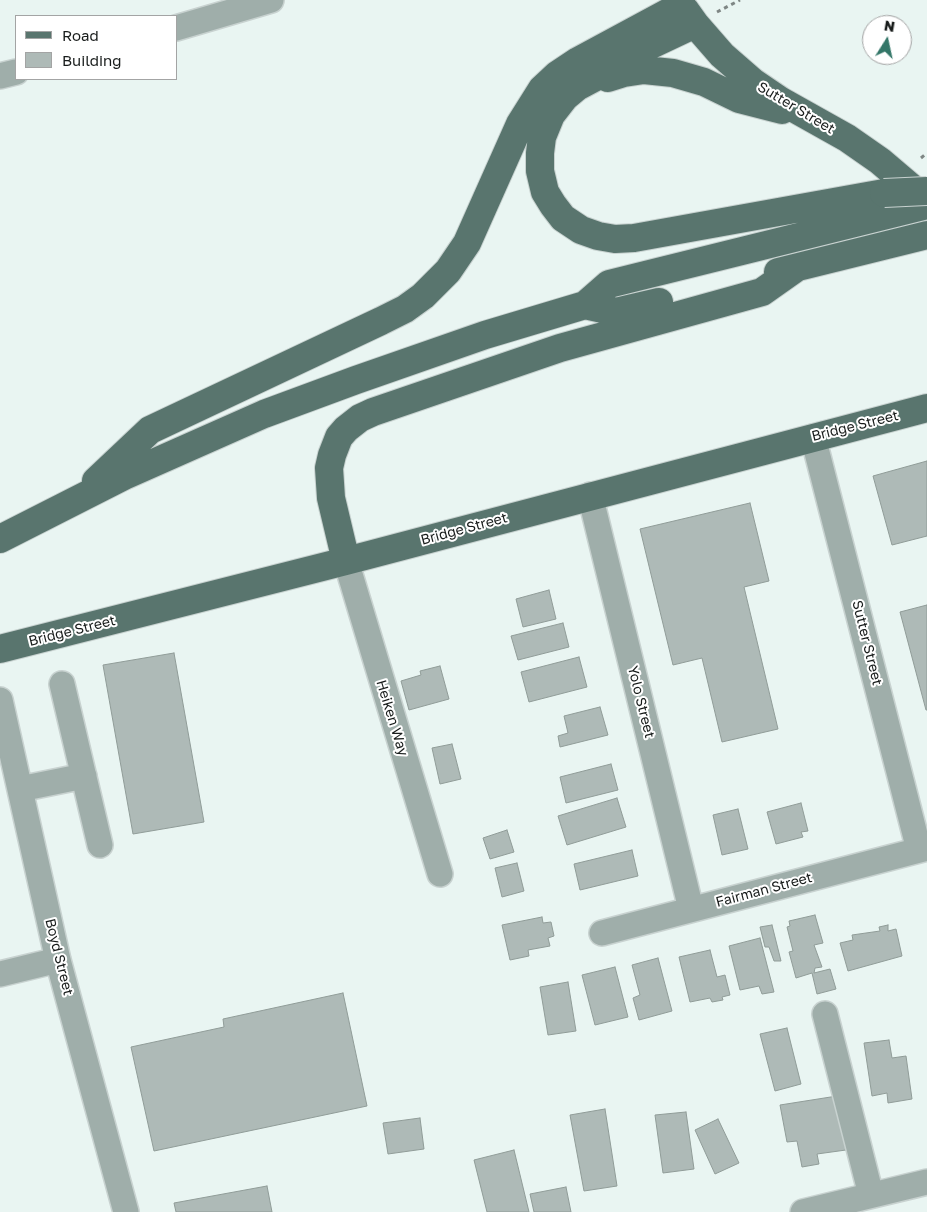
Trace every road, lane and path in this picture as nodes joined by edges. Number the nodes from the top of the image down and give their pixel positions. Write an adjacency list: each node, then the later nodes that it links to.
1 (271, 0): 3 (street)
2 (685, 10): 6 (main road); 7 (main road, Sutter Street); 19 (main road)
3 (178, 27)
4 (15, 72): 5 (street)
5 (0, 76)
6 (592, 79): 7 (main road); 10 (main road, bridge)
7 (813, 119): 11 (main road, Sutter Street)
8 (927, 153): 9 (path)
9 (921, 158)
10 (927, 191)
11 (927, 200)
12 (927, 205): 15 (main road)
13 (927, 235): 14 (main road)
14 (796, 268): 15 (main road); 21 (main road)
15 (585, 306): 19 (main road)
16 (927, 408): 17 (main road, Bridge Street)
17 (813, 437): 18 (main road, Bridge Street); 28 (street, Sutter Street)
18 (590, 495): 21 (main road, Bridge Street); 30 (street, Yolo Street)
19 (79, 498): 20 (main road)
20 (0, 539)
21 (346, 561): 22 (main road, Bridge Street); 29 (street, Heiken Way)
22 (0, 649)
23 (62, 684): 25 (street)
24 (0, 700): 26 (street, Boyd Street)
25 (84, 776): 26 (street); 27 (street)
26 (20, 789): 32 (street, Boyd Street)
27 (100, 846)
28 (923, 849): 30 (street, Fairman Street)
29 (440, 874)
30 (691, 909): 31 (street, Fairman Street)
31 (602, 932)
32 (58, 960): 33 (street); 37 (street, Boyd Street)
33 (0, 974)
34 (825, 1014): 36 (street)
35 (927, 1182): 36 (street)
36 (872, 1195): 38 (street)
37 (126, 1212)
38 (803, 1212)

